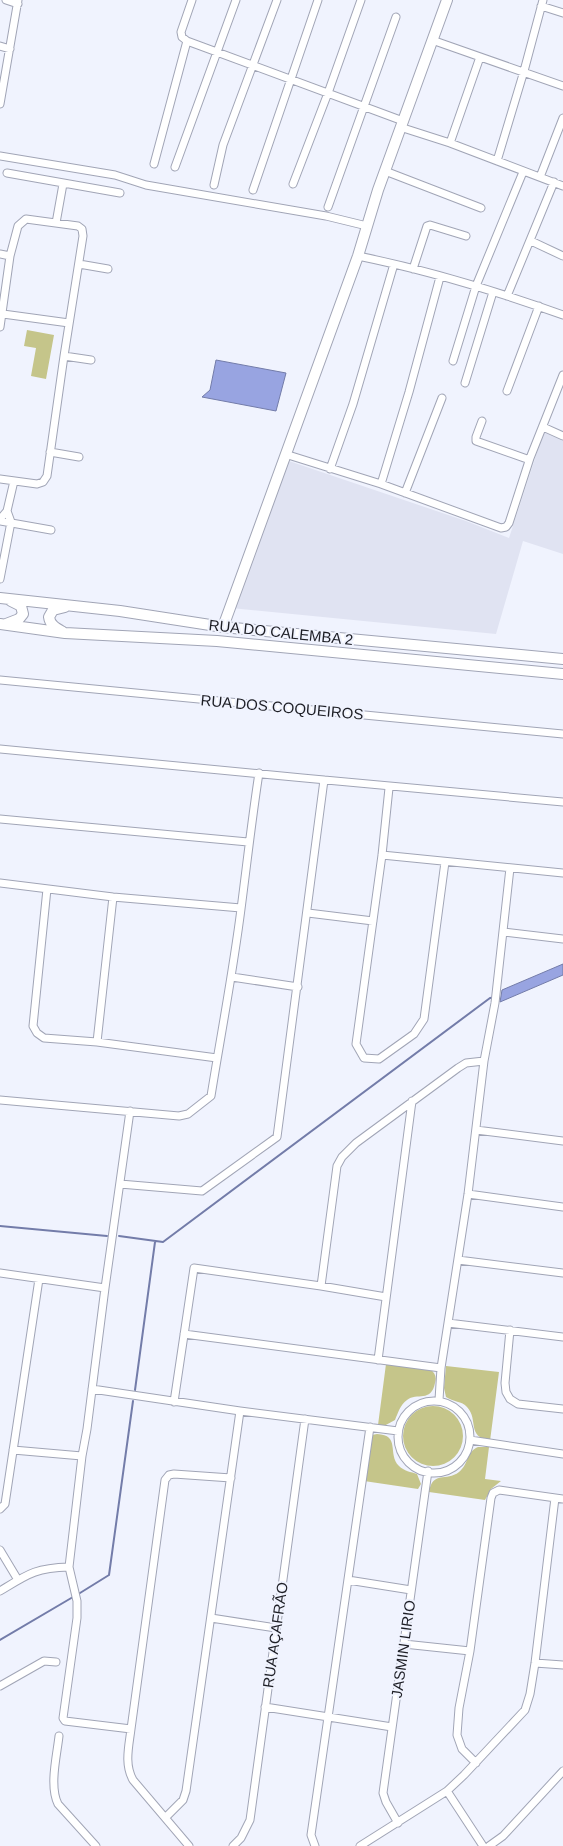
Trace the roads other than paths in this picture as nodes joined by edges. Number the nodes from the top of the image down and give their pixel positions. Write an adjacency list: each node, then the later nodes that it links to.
1 (6, 0): 8 (street)
2 (192, 0): 13 (street)
3 (236, 0): 16 (street)
4 (277, 0): 18 (street)
5 (318, 0): 20 (street)
6 (361, 0): 22 (street)
7 (446, 0): 12 (main road)
8 (18, 2): 15 (street)
9 (542, 3): 10 (street); 19 (street)
10 (563, 13)
11 (396, 17): 25 (street)
12 (432, 40): 17 (street); 27 (main road)
13 (187, 41): 16 (street); 31 (street)
14 (0, 46): 15 (street)
15 (10, 49): 23 (street)
16 (217, 52): 18 (street); 32 (street)
17 (480, 57): 19 (street); 28 (street)
18 (252, 66): 20 (street); 40 (street)
19 (524, 71): 21 (street); 30 (street)
20 (290, 80): 22 (street); 42 (street)
21 (563, 86)
22 (328, 93): 25 (street); 39 (street)
23 (1, 95): 24 (street)
24 (0, 104)
25 (365, 107): 27 (street); 44 (street)
26 (563, 118): 36 (street)
27 (402, 124): 28 (street); 33 (main road)
28 (450, 143): 30 (street)
29 (0, 156): 47 (street)
30 (497, 160): 34 (street)
31 (154, 164)
32 (175, 168)
33 (385, 172): 45 (street); 47 (main road)
34 (524, 172): 36 (street); 59 (street)
35 (7, 173): 38 (street)
36 (540, 177): 37 (street)
37 (554, 182): 41 (street); 49 (street)
38 (63, 184): 43 (street); 46 (street)
39 (293, 184)
40 (214, 185)
41 (563, 186)
42 (253, 190)
43 (120, 192)
44 (328, 207)
45 (481, 208)
46 (56, 223): 51 (street); 54 (street)
47 (367, 226): 52 (main road)
48 (466, 236): 57 (street)
49 (531, 242): 53 (street); 61 (street)
50 (0, 254): 51 (street)
51 (10, 256): 63 (street)
52 (358, 256): 55 (street); 78 (main road)
53 (563, 256)
54 (79, 264): 56 (street); 65 (street)
55 (394, 264): 57 (street); 81 (street)
56 (108, 269)
57 (413, 269): 58 (street)
58 (440, 277): 59 (street); 84 (street)
59 (476, 286): 60 (street); 69 (street)
60 (493, 292): 61 (street); 71 (street)
61 (507, 296): 62 (street)
62 (539, 306): 64 (street); 72 (street)
63 (3, 314): 65 (street); 66 (street)
64 (563, 315)
65 (69, 323): 67 (street)
66 (0, 328)
67 (64, 356): 68 (street); 77 (street)
68 (90, 360)
69 (453, 362)
70 (563, 375): 75 (street)
71 (466, 383)
72 (507, 391)
73 (442, 398): 85 (street)
74 (482, 421): 80 (street)
75 (543, 427): 76 (street); 80 (street)
76 (563, 436)
77 (50, 452): 79 (street); 83 (street)
78 (285, 454): 81 (street); 94 (main road)
79 (79, 457)
80 (530, 458): 85 (street)
81 (330, 469): 84 (street)
82 (0, 479): 83 (street)
83 (14, 481): 86 (street)
84 (381, 484): 85 (street)
85 (405, 493)
86 (7, 511): 87 (street); 88 (street)
87 (0, 520): 88 (street)
88 (12, 522): 89 (street); 90 (street)
89 (51, 530)
90 (0, 579)
91 (3, 598): 92 (main road, RUA DO CALEMBA 2); 93 (main road)
92 (71, 605): 94 (main road, RUA DO CALEMBA 2); 95 (main road)
93 (1, 624): 95 (main road, RUA DO CALEMBA 2)
94 (223, 626): 96 (main road, RUA DO CALEMBA 2)
95 (65, 633): 97 (main road, RUA DO CALEMBA 2)
96 (563, 659)
97 (563, 674)
98 (0, 680): 99 (street, RUA DOS COQUEIROS)
99 (563, 734)
100 (0, 749): 101 (street)
101 (259, 773): 102 (street); 106 (street)
102 (324, 780): 103 (street); 115 (street)
103 (389, 788): 104 (street); 107 (street)
104 (563, 802)
105 (0, 820): 106 (street)
106 (248, 842): 114 (street)
107 (382, 856): 108 (street); 116 (street)
108 (445, 862): 109 (street); 116 (street)
109 (510, 868): 110 (street); 117 (street)
110 (563, 872)
111 (0, 883): 112 (street)
112 (47, 889): 113 (street); 121 (street)
113 (112, 897): 114 (street); 121 (street)
114 (241, 908): 119 (street)
115 (308, 913): 116 (street); 120 (street)
116 (373, 921)
117 (504, 932): 118 (street); 123 (street)
118 (563, 939)
119 (232, 976): 120 (street); 122 (street)
120 (298, 987): 129 (street)
121 (97, 1042): 122 (street)
122 (217, 1058): 126 (street)
123 (484, 1061): 125 (street); 127 (street)
124 (0, 1100): 126 (street)
125 (412, 1101): 136 (street); 138 (street)
126 (130, 1111): 129 (street)
127 (476, 1130): 128 (street); 130 (street)
128 (563, 1141)
129 (120, 1184): 137 (street)
130 (468, 1194): 131 (street); 132 (street)
131 (563, 1207)
132 (458, 1260): 134 (street); 139 (street)
133 (0, 1273): 135 (street)
134 (563, 1273)
135 (39, 1279): 137 (street); 154 (street)
136 (322, 1286): 138 (street); 141 (street)
137 (105, 1288): 145 (street)
138 (386, 1297): 143 (street)
139 (448, 1323): 140 (street); 144 (street)
140 (510, 1330): 142 (street); 148 (street)
141 (184, 1334): 143 (street); 147 (street)
142 (563, 1337)
143 (378, 1360): 144 (street)
144 (441, 1368): 146 (street)
145 (92, 1389): 147 (street); 156 (street)
146 (439, 1400): 152 (street); 153 (street)
147 (174, 1402): 149 (street)
148 (563, 1409)
149 (240, 1411): 150 (street); 158 (street)
150 (305, 1419): 151 (street); 169 (street, RUA AÇAFRÃO)
151 (370, 1428): 152 (street); 165 (street)
152 (398, 1431): 157 (street)
153 (470, 1440): 155 (street); 157 (street)
154 (13, 1450): 156 (street); 161 (street)
155 (563, 1454)
156 (82, 1456): 163 (street)
157 (428, 1472): 166 (street, JASMIN LIRIO)
158 (231, 1478): 168 (street); 179 (street)
159 (555, 1498): 160 (street); 171 (street); 173 (street)
160 (563, 1499)
161 (0, 1509)
162 (0, 1550): 164 (street)
163 (69, 1567): 164 (street); 179 (street)
164 (18, 1580): 167 (street)
165 (348, 1580): 166 (street); 177 (street)
166 (411, 1590): 170 (street, JASMIN LIRIO)
167 (0, 1591)
168 (211, 1618): 169 (street); 184 (street)
169 (276, 1628): 176 (street, RUA AÇAFRÃO)
170 (404, 1644): 171 (street); 178 (street, JASMIN LIRIO)
171 (470, 1651): 181 (street)
172 (56, 1662): 175 (street)
173 (535, 1663): 174 (street); 181 (street)
174 (563, 1665)
175 (0, 1686)
176 (265, 1707): 177 (street); 188 (street, RUA AÇAFRÃO)
177 (330, 1717): 178 (street); 189 (street)
178 (392, 1727): 185 (street, JASMIN LIRIO)
179 (131, 1728): 184 (street)
180 (59, 1736): 186 (street)
181 (476, 1762): 183 (street)
182 (563, 1771): 192 (street)
183 (447, 1791): 185 (street); 191 (street)
184 (166, 1817): 187 (street)
185 (398, 1822): 190 (street)
186 (96, 1846)
187 (189, 1846)
188 (233, 1846)
189 (315, 1846)
190 (360, 1846)
191 (483, 1846)
192 (489, 1846)

